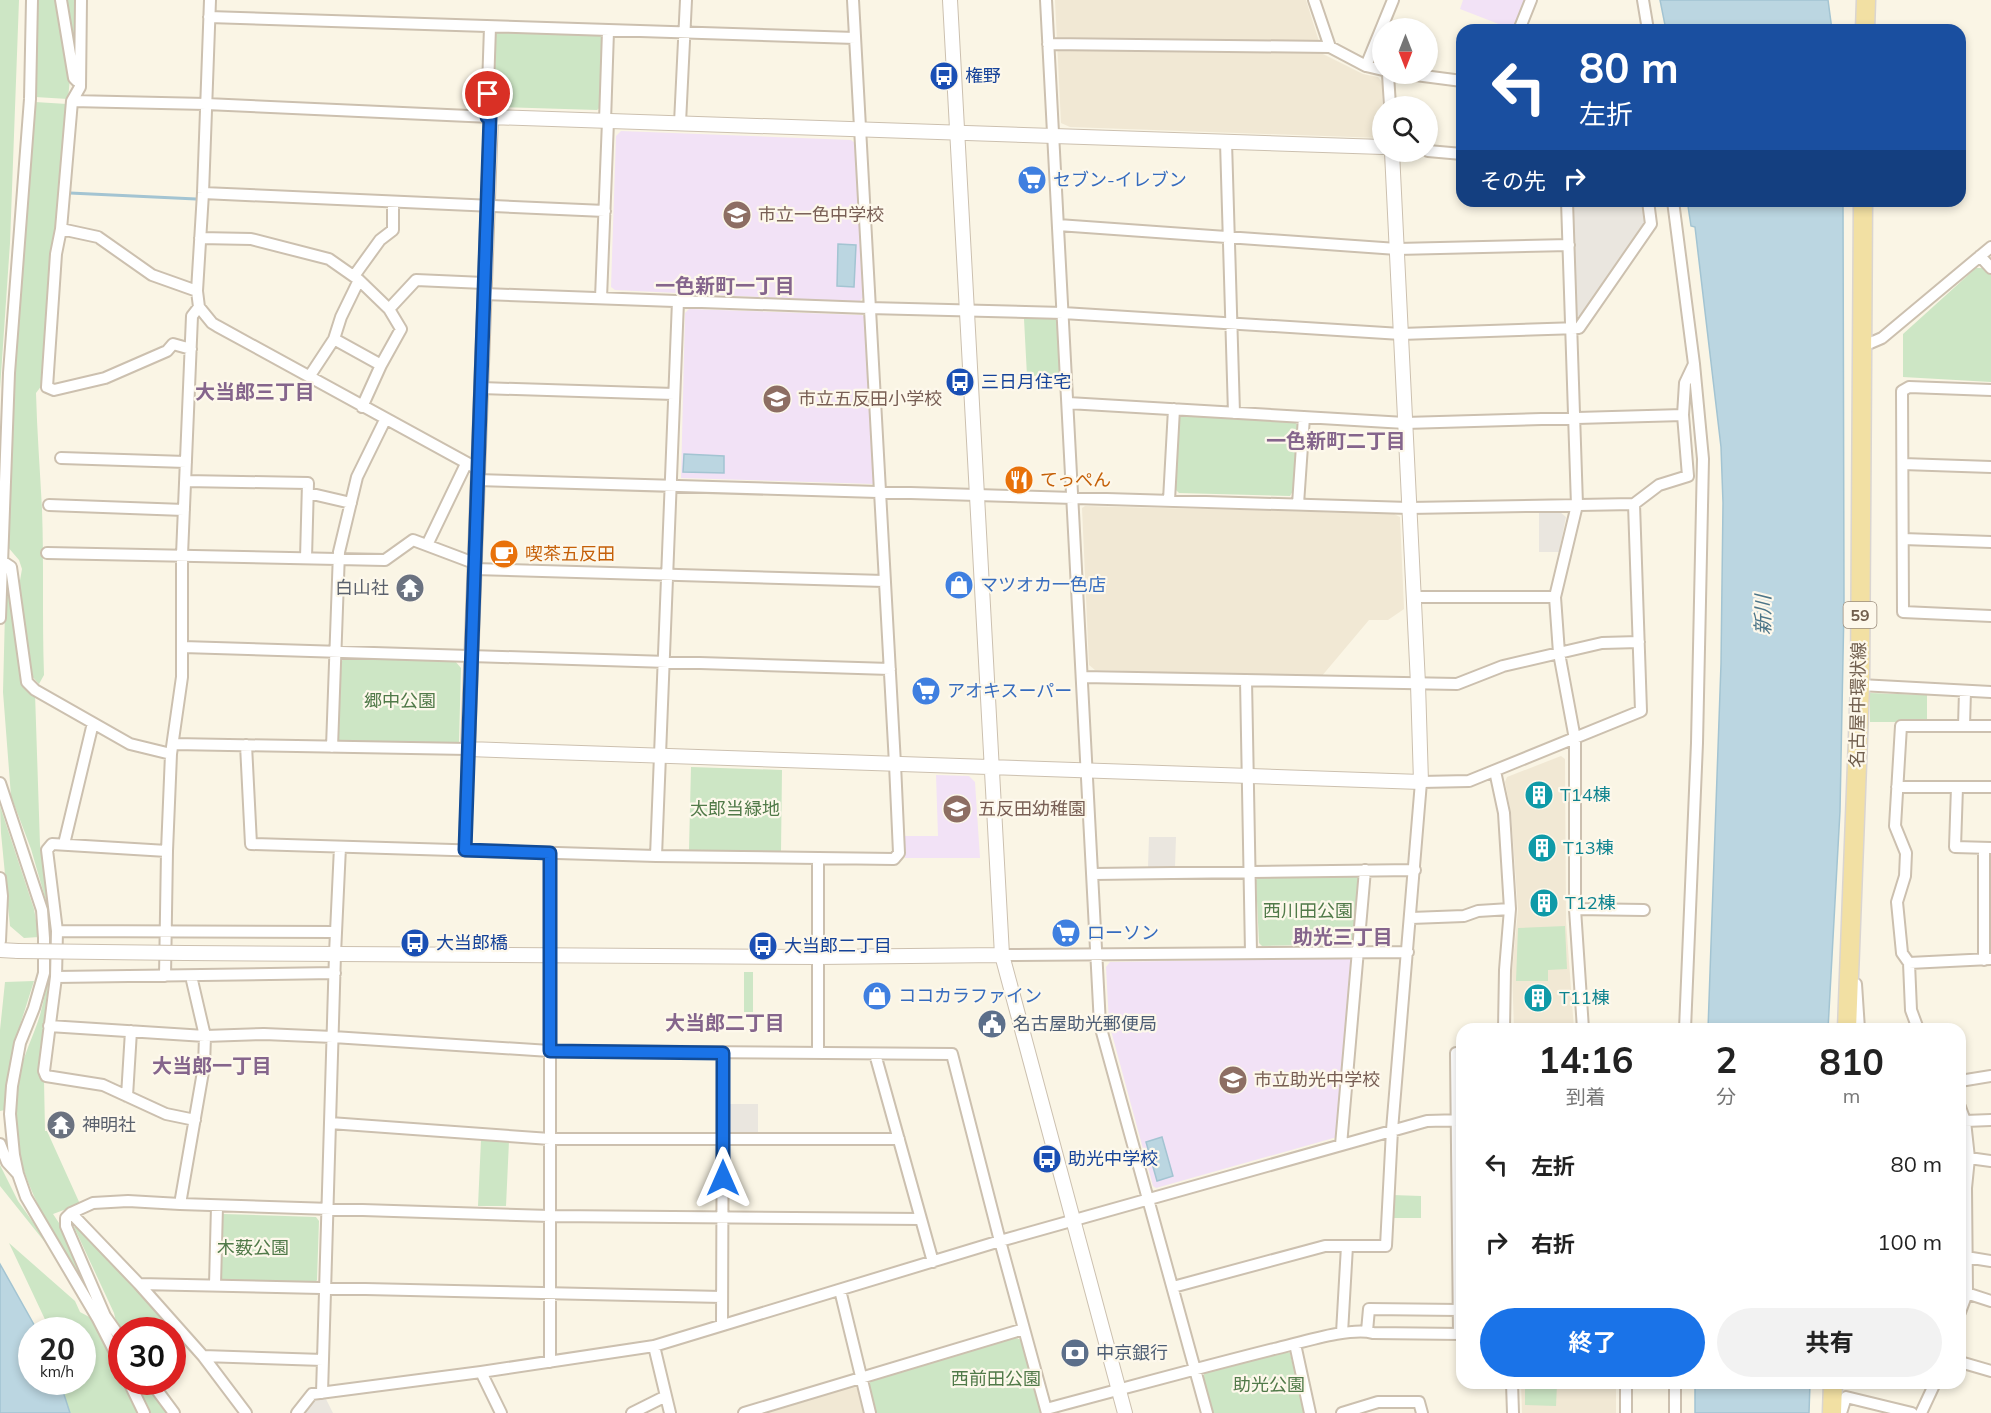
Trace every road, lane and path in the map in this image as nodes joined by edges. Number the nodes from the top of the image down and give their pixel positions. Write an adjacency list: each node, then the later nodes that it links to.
1 (32, 0): 116 (street)
2 (61, 0): 28 (street)
3 (81, 0): 28 (street)
4 (210, 0): 14 (street)
5 (686, 0): 20 (street)
6 (853, 0): 21 (street)
7 (950, 0): 35 (street)
8 (1046, 0): 22 (street)
9 (1314, 0): 23 (street)
10 (1394, 0): 24 (street)
11 (1531, 0): 15 (street)
12 (1643, 0): 16 (street)
13 (1866, 0): 17 (main road)
14 (209, 17): 18 (street); 30 (street)
15 (1521, 24)
16 (1647, 24)
17 (1865, 24)
18 (490, 27): 19 (street); 31 (street)
19 (608, 31): 20 (street); 32 (street)
20 (684, 33): 21 (street); 33 (street)
21 (855, 39): 34 (street)
22 (1048, 44): 23 (street); 36 (street)
23 (1330, 47): 24 (street)
24 (1366, 66): 25 (street)
25 (1372, 67)
26 (1438, 78): 27 (street)
27 (1456, 80)
28 (80, 87): 29 (street)
29 (72, 101): 30 (street); 51 (street)
30 (206, 104): 31 (street); 42 (street)
31 (489, 117): 32 (street); 44 (street)
32 (607, 121): 33 (street); 49 (street)
33 (680, 123): 34 (street)
34 (860, 130): 35 (street); 65 (street)
35 (957, 133): 36 (street); 67 (street)
36 (1053, 137): 37 (street); 50 (street)
37 (1226, 142): 38 (street); 52 (street)
38 (1372, 147)
39 (1438, 152): 40 (street)
40 (1456, 153)
41 (1393, 162): 56 (street)
42 (203, 193): 43 (street); 53 (street)
43 (393, 201): 44 (street); 59 (street)
44 (487, 206): 49 (street); 60 (street)
45 (1567, 207): 54 (street)
46 (1649, 207): 70 (street)
47 (1674, 207): 76 (street)
48 (1863, 207): 73 (main road, 名古屋中環状線 / 59)
49 (605, 211): 62 (street)
50 (1058, 225): 52 (street); 68 (street)
51 (61, 229): 61 (street); 74 (street)
52 (1229, 237): 56 (street); 69 (street)
53 (201, 238): 59 (street); 61 (street)
54 (1569, 245): 56 (street); 70 (street)
55 (1991, 247): 57 (street)
56 (1397, 249): 71 (street)
57 (1980, 256): 58 (street); 73 (street)
58 (1991, 268)
59 (357, 278): 66 (street); 72 (street)
60 (484, 288): 62 (street); 66 (street); 78 (street)
61 (197, 291): 64 (street)
62 (602, 298): 63 (street)
63 (678, 301): 65 (street); 80 (street)
64 (199, 308): 74 (street); 77 (street)
65 (869, 308): 67 (street); 97 (street)
66 (388, 309): 75 (street)
67 (967, 311): 68 (street); 99 (street)
68 (1063, 313): 69 (street); 81 (street)
69 (1231, 323): 71 (street); 84 (street)
70 (1571, 328): 71 (street); 87 (street)
71 (1401, 334): 89 (street)
72 (334, 339): 75 (street); 77 (street)
73 (1861, 347): 134 (main road, 名古屋中環状線 / 59)
74 (191, 349): 91 (street)
75 (381, 364): 82 (street)
76 (1694, 364): 85 (street); 195 (street)
77 (309, 377): 82 (street)
78 (481, 387): 80 (street); 94 (street)
79 (1991, 390): 92 (street)
80 (674, 394): 96 (street)
81 (1068, 403): 83 (street); 100 (street)
82 (362, 407): 88 (street)
83 (1174, 409): 84 (street); 101 (street)
84 (1234, 413): 86 (street)
85 (1683, 415): 87 (street); 104 (street)
86 (1305, 417): 89 (street); 103 (street)
87 (1574, 418): 89 (street); 105 (street)
88 (386, 420): 94 (street); 102 (street)
89 (1405, 423): 107 (street)
90 (61, 458): 91 (street)
91 (186, 462): 95 (street)
92 (1903, 464): 93 (street); 109 (street)
93 (1991, 467)
94 (474, 471): 96 (street); 111 (street); 117 (street)
95 (185, 481): 98 (street); 108 (street)
96 (670, 484): 97 (street); 118 (street)
97 (879, 491): 99 (street); 119 (street)
98 (308, 493): 102 (street); 114 (street)
99 (977, 494): 100 (street); 147 (street)
100 (1074, 497): 101 (street); 131 (street)
101 (1169, 500): 103 (street)
102 (351, 503): 115 (street)
103 (1298, 504): 107 (street)
104 (1634, 504): 105 (street); 124 (street)
105 (1577, 505): 107 (street); 121 (street)
106 (50, 506): 108 (street)
107 (1409, 508): 120 (street)
108 (184, 510): 113 (street)
109 (1903, 539): 110 (street); 122 (street)
110 (1991, 542)
111 (427, 545): 115 (street); 117 (street)
112 (47, 553): 113 (street)
113 (182, 555): 114 (street); 125 (street)
114 (306, 558): 115 (street)
115 (339, 559): 126 (street)
116 (2, 561): 123 (street); 137 (street)
117 (474, 566): 118 (street); 128 (street)
118 (667, 574): 119 (street); 129 (street)
119 (884, 581): 130 (street)
120 (1414, 597): 121 (street); 133 (street)
121 (1555, 597): 127 (street)
122 (1991, 616)
123 (0, 618)
124 (1639, 642): 127 (street); 140 (street)
125 (183, 647): 126 (street); 143 (street)
126 (336, 652): 128 (street); 142 (street)
127 (1558, 653): 133 (street); 140 (street)
128 (471, 656): 129 (street); 144 (street)
129 (663, 663): 130 (street); 145 (street)
130 (890, 669): 146 (street)
131 (1083, 677): 132 (street); 148 (street)
132 (1246, 680): 133 (street); 150 (street)
133 (1418, 684): 151 (street)
134 (1860, 685): 135 (street); 187 (main road, 名古屋中環状線 / 59)
135 (1965, 691): 136 (street); 138 (street)
136 (1991, 692)
137 (93, 723): 143 (street); 156 (street)
138 (1964, 726): 139 (street); 153 (street)
139 (1991, 726)
140 (1575, 739): 149 (street); 170 (street)
141 (246, 745): 142 (street); 143 (street); 157 (street)
142 (332, 747): 144 (street)
143 (172, 749): 160 (street)
144 (468, 749): 145 (street); 159 (street)
145 (659, 755): 146 (street); 162 (street)
146 (895, 764): 147 (street); 163 (street)
147 (992, 767): 148 (street); 184 (street)
148 (1087, 771): 150 (street); 167 (street)
149 (1495, 771): 151 (street); 169 (street)
150 (1248, 776): 151 (street); 166 (street)
151 (1421, 782): 165 (street)
152 (0, 783): 225 (street)
153 (1897, 787): 154 (street); 188 (street)
154 (1957, 787): 155 (street); 158 (street)
155 (1991, 787)
156 (64, 844): 160 (street); 173 (street)
157 (340, 847): 159 (street); 175 (street)
158 (1988, 848): 186 (street)
159 (465, 850): 161 (street)
160 (167, 851): 174 (street)
161 (550, 853): 162 (street); 183 (street)
162 (656, 856): 163 (street)
163 (818, 858): 185 (street)
164 (1365, 870): 165 (street); 166 (street); 179 (street)
165 (1415, 870): 172 (street)
166 (1249, 872): 167 (street); 178 (street)
167 (1093, 874): 182 (street)
168 (0, 878): 176 (street)
169 (1510, 909): 172 (street); 193 (street)
170 (1575, 909): 171 (street); 194 (street)
171 (1644, 910)
172 (1411, 918): 180 (street)
173 (57, 931): 174 (street); 192 (street)
174 (165, 931): 175 (street); 190 (street)
175 (336, 932): 181 (street)
176 (0, 941)
177 (0, 950): 181 (street, bridge)
178 (1251, 952): 179 (street); 182 (street)
179 (1358, 952): 180 (street); 221 (street)
180 (1408, 952): 215 (street)
181 (335, 954): 183 (street); 189 (street)
182 (1097, 954): 184 (street); 226 (street)
183 (550, 955): 185 (street); 203 (street)
184 (1002, 955): 185 (street); 234 (street)
185 (818, 957): 205 (street)
186 (1987, 959): 188 (street)
187 (1850, 960): 196 (main road, 名古屋中環状線 / 59); 197 (street)
188 (1909, 963): 198 (street)
189 (334, 973): 191 (street); 202 (street)
190 (165, 976): 191 (street); 192 (street)
191 (191, 976): 201 (street)
192 (56, 977): 199 (street)
193 (1504, 1023)
194 (1583, 1023)
195 (1685, 1023)
196 (1847, 1023)
197 (1859, 1023)
198 (1916, 1023)
199 (50, 1026): 200 (street); 209 (street)
200 (131, 1031): 201 (street); 209 (street)
201 (205, 1036): 202 (street); 210 (street)
202 (333, 1037): 203 (street); 214 (street)
203 (550, 1051): 204 (street); 217 (street)
204 (723, 1053): 205 (street); 218 (street)
205 (818, 1053): 206 (street)
206 (875, 1054): 219 (street); 235 (street)
207 (1991, 1076): 208 (street)
208 (1966, 1080)
209 (127, 1096): 210 (street)
210 (195, 1120): 227 (street)
211 (1456, 1120): 215 (street)
212 (1991, 1120): 213 (street)
213 (1966, 1121)
214 (330, 1123): 217 (street); 229 (street)
215 (1392, 1130): 221 (street); 236 (street)
216 (1966, 1130): 222 (street)
217 (550, 1139): 218 (street); 231 (street)
218 (724, 1139): 219 (street); 232 (street)
219 (899, 1139): 233 (street)
220 (0, 1144): 225 (street)
221 (1341, 1145): 226 (street)
222 (1969, 1158): 223 (street); 224 (street)
223 (1991, 1161)
224 (1966, 1173)
225 (18, 1174): 250 (street)
226 (1149, 1200): 234 (street); 242 (street)
227 (180, 1204): 228 (street); 230 (street)
228 (217, 1206): 229 (street); 241 (street)
229 (328, 1209): 231 (street); 243 (street)
230 (71, 1213): 240 (street); 250 (street)
231 (550, 1216): 232 (street); 245 (street)
232 (723, 1217): 233 (street); 247 (street)
233 (921, 1219): 239 (street)
234 (1073, 1221): 235 (street); 273 (street)
235 (1000, 1241): 239 (street); 253 (street)
236 (1347, 1246): 242 (street); 256 (street)
237 (1966, 1252): 238 (street)
238 (1991, 1261)
239 (933, 1262): 244 (street)
240 (139, 1284): 241 (street); 260 (street)
241 (215, 1285): 243 (street)
242 (1173, 1287): 264 (street)
243 (326, 1288): 245 (street); 261 (street)
244 (840, 1290): 252 (street); 267 (street)
245 (550, 1293): 247 (street); 262 (street)
246 (1966, 1293): 248 (street)
247 (722, 1297): 252 (street)
248 (1991, 1301)
249 (1456, 1310): 254 (street)
250 (102, 1318): 251 (street); 255 (street)
251 (108, 1325)
252 (722, 1325): 259 (street)
253 (1024, 1329): 267 (street); 278 (street)
254 (1367, 1331): 256 (street); 257 (street)
255 (108, 1332)
256 (1342, 1333): 258 (street)
257 (1456, 1334)
258 (1295, 1344): 264 (street); 290 (street)
259 (654, 1346): 262 (street); 277 (street)
260 (204, 1356): 261 (street); 281 (street)
261 (323, 1360): 274 (street)
262 (550, 1362): 266 (street)
263 (1966, 1364): 265 (street)
264 (1195, 1369): 273 (street); 289 (street)
265 (1991, 1371)
266 (481, 1372): 274 (street); 283 (street)
267 (861, 1378): 286 (street); 287 (street)
268 (1512, 1389): 293 (street)
269 (1626, 1389): 294 (street)
270 (1675, 1389): 295 (street)
271 (1833, 1389): 296 (main road)
272 (1932, 1389): 299 (street)
273 (1119, 1390): 278 (street); 288 (street)
274 (322, 1393): 282 (street)
275 (135, 1395): 279 (street)
276 (161, 1395): 280 (street)
277 (666, 1396): 284 (street); 285 (street)
278 (1046, 1411)
279 (144, 1413)
280 (174, 1413)
281 (246, 1413)
282 (297, 1413)
283 (501, 1413)
284 (632, 1413)
285 (670, 1413)
286 (744, 1413)
287 (870, 1413)
288 (1125, 1413)
289 (1207, 1413)
290 (1310, 1413)
291 (1342, 1413): 292 (street)
292 (1422, 1413)
293 (1513, 1413)
294 (1626, 1413)
295 (1675, 1413)
296 (1832, 1413)
297 (1841, 1413): 298 (street)
298 (1912, 1413)
299 (1921, 1413)

